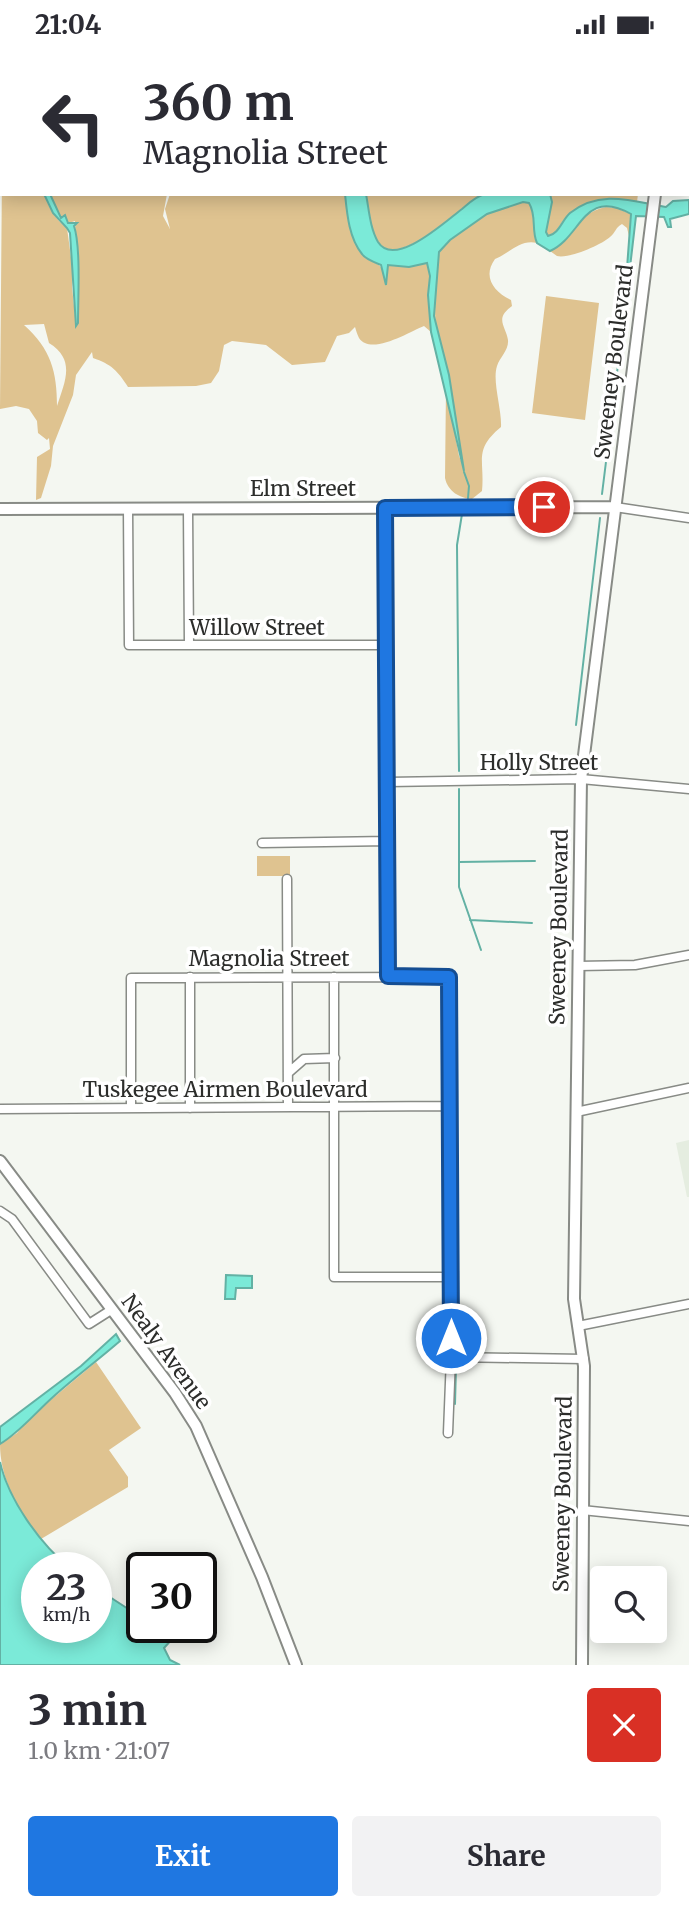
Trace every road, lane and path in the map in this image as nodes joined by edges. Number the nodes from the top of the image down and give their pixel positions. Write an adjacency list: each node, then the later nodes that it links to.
1 (655, 197): 2 (main road, Sweeney Boulevard)
2 (615, 507): 4 (main road, Elm Street); 7 (street, Elm Street); 10 (main road, Sweeney Boulevard)
3 (128, 508): 5 (main road, Elm Street); 6 (main road, Elm Street); 8 (street, Willow Street)
4 (385, 508): 6 (main road, Elm Street); 9 (street)
5 (0, 509)
6 (188, 509): 8 (street)
7 (689, 518)
8 (189, 645): 9 (street, Willow Street)
9 (386, 645): 11 (street)
10 (581, 779): 11 (street, Holly Street); 12 (street, Holly Street); 17 (main road, Sweeney Boulevard)
11 (388, 782): 13 (street)
12 (689, 789)
13 (388, 841): 14 (street); 18 (street)
14 (262, 843)
15 (287, 879): 21 (street)
16 (689, 955): 17 (street)
17 (578, 966): 31 (main road, Sweeney Boulevard)
18 (388, 976): 20 (street, Magnolia Street); 26 (street, Magnolia Street)
19 (190, 977): 21 (street, Magnolia Street); 28 (street, Magnolia Street); 29 (street)
20 (334, 977): 21 (street, Magnolia Street); 22 (street)
21 (288, 978): 23 (street)
22 (335, 1058): 23 (street); 25 (street)
23 (288, 1073): 27 (street)
24 (689, 1087): 31 (street)
25 (335, 1106): 26 (street, Tuskegee Airmen Boulevard); 27 (street, Tuskegee Airmen Boulevard); 34 (street)
26 (450, 1106): 34 (street)
27 (288, 1107): 29 (street, Tuskegee Airmen Boulevard)
28 (131, 1108): 29 (street, Tuskegee Airmen Boulevard); 30 (street, Tuskegee Airmen Boulevard)
29 (190, 1108)
30 (0, 1109)
31 (576, 1112): 37 (main road, Sweeney Boulevard)
32 (0, 1161): 36 (main road, Nealy Avenue)
33 (0, 1211): 36 (street)
34 (451, 1277): 38 (street)
35 (689, 1304): 37 (street)
36 (111, 1310): 43 (main road, Nealy Avenue)
37 (578, 1326): 39 (main road, Sweeney Boulevard)
38 (451, 1357): 39 (street); 40 (street)
39 (584, 1359): 41 (main road, Sweeney Boulevard)
40 (448, 1433)
41 (582, 1510): 42 (street); 44 (main road, Sweeney Boulevard)
42 (689, 1521)
43 (296, 1665)
44 (582, 1665)

